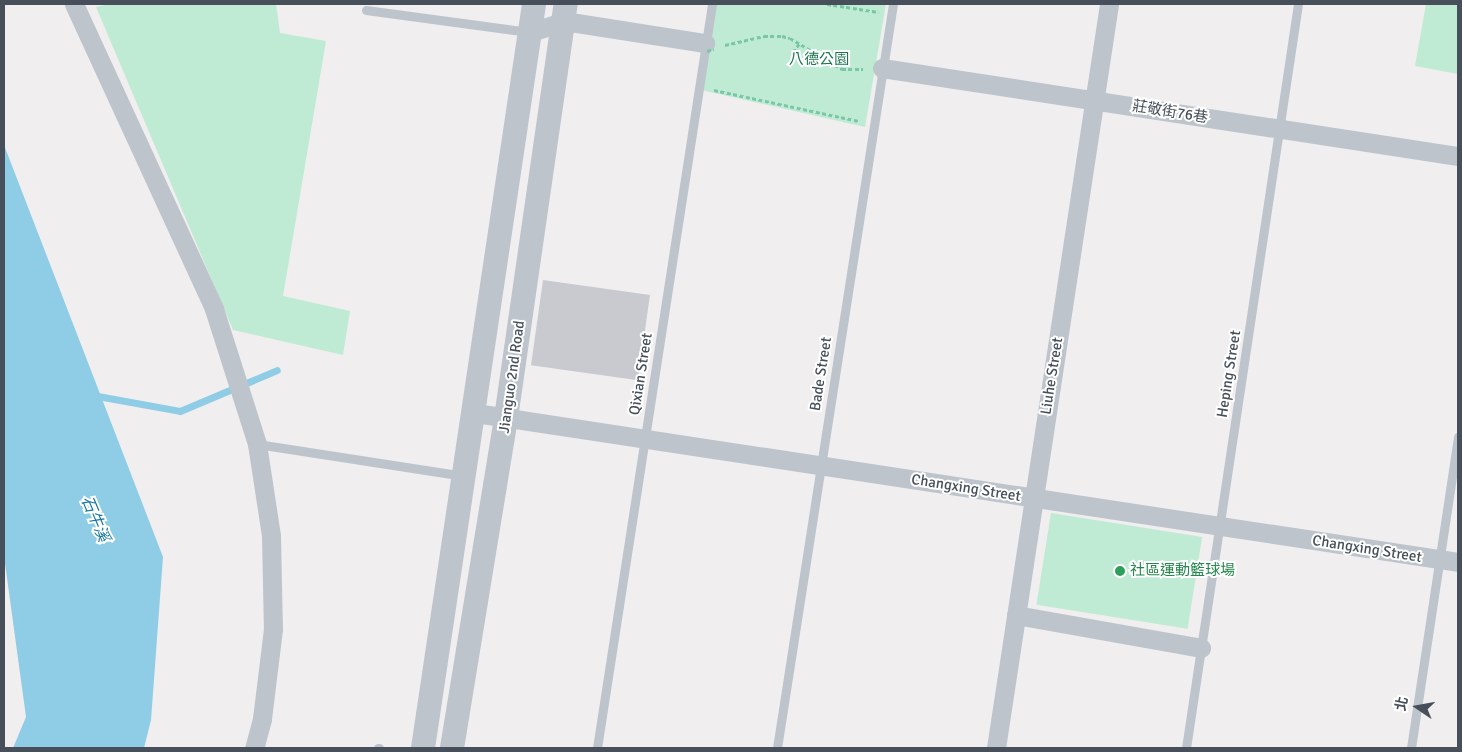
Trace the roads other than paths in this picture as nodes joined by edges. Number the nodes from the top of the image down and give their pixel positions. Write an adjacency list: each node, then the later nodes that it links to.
1 (74, 4): 19 (street)
2 (534, 4): 9 (street, Jianguo 2nd Road)
3 (712, 4): 10 (lane, Qixian Street)
4 (892, 4): 11 (lane, Bade Street)
5 (1109, 4): 12 (street, Liuhe Street)
6 (1298, 4): 13 (lane, Heping Street)
7 (366, 10): 9 (lane)
8 (565, 12): 9 (street); 10 (street); 16 (street, Jianguo 2nd Road)
9 (531, 32): 15 (street, Jianguo 2nd Road)
10 (709, 48): 18 (lane, Qixian Street)
11 (875, 72): 12 (street, 莊敬街76巷); 20 (lane, Bade Street)
12 (1094, 100): 13 (street, 莊敬街76巷); 22 (street, Liuhe Street)
13 (1279, 128): 14 (street, 莊敬街76巷); 23 (lane, Heping Street)
14 (1458, 156)
15 (475, 414): 16 (street, Changxing Street); 21 (street, Jianguo 2nd Road)
16 (506, 418): 18 (street, Changxing Street); 29 (street, Jianguo 2nd Road)
17 (1458, 437): 24 (lane)
18 (644, 439): 20 (street, Changxing Street); 30 (lane, Qixian Street)
19 (256, 444): 21 (lane); 27 (street)
20 (821, 466): 22 (street, Changxing Street); 31 (lane, Bade Street)
21 (466, 476): 28 (street, Jianguo 2nd Road)
22 (1034, 498): 23 (street, Changxing Street); 25 (street, Liuhe Street)
23 (1220, 526): 24 (street, Changxing Street); 26 (lane, Heping Street)
24 (1449, 561): 34 (lane)
25 (1016, 615): 26 (street); 32 (street, Liuhe Street)
26 (1202, 648): 33 (lane, Heping Street)
27 (254, 748)
28 (423, 748)
29 (452, 748)
30 (596, 748)
31 (777, 748)
32 (996, 748)
33 (1186, 748)
34 (1412, 748)

